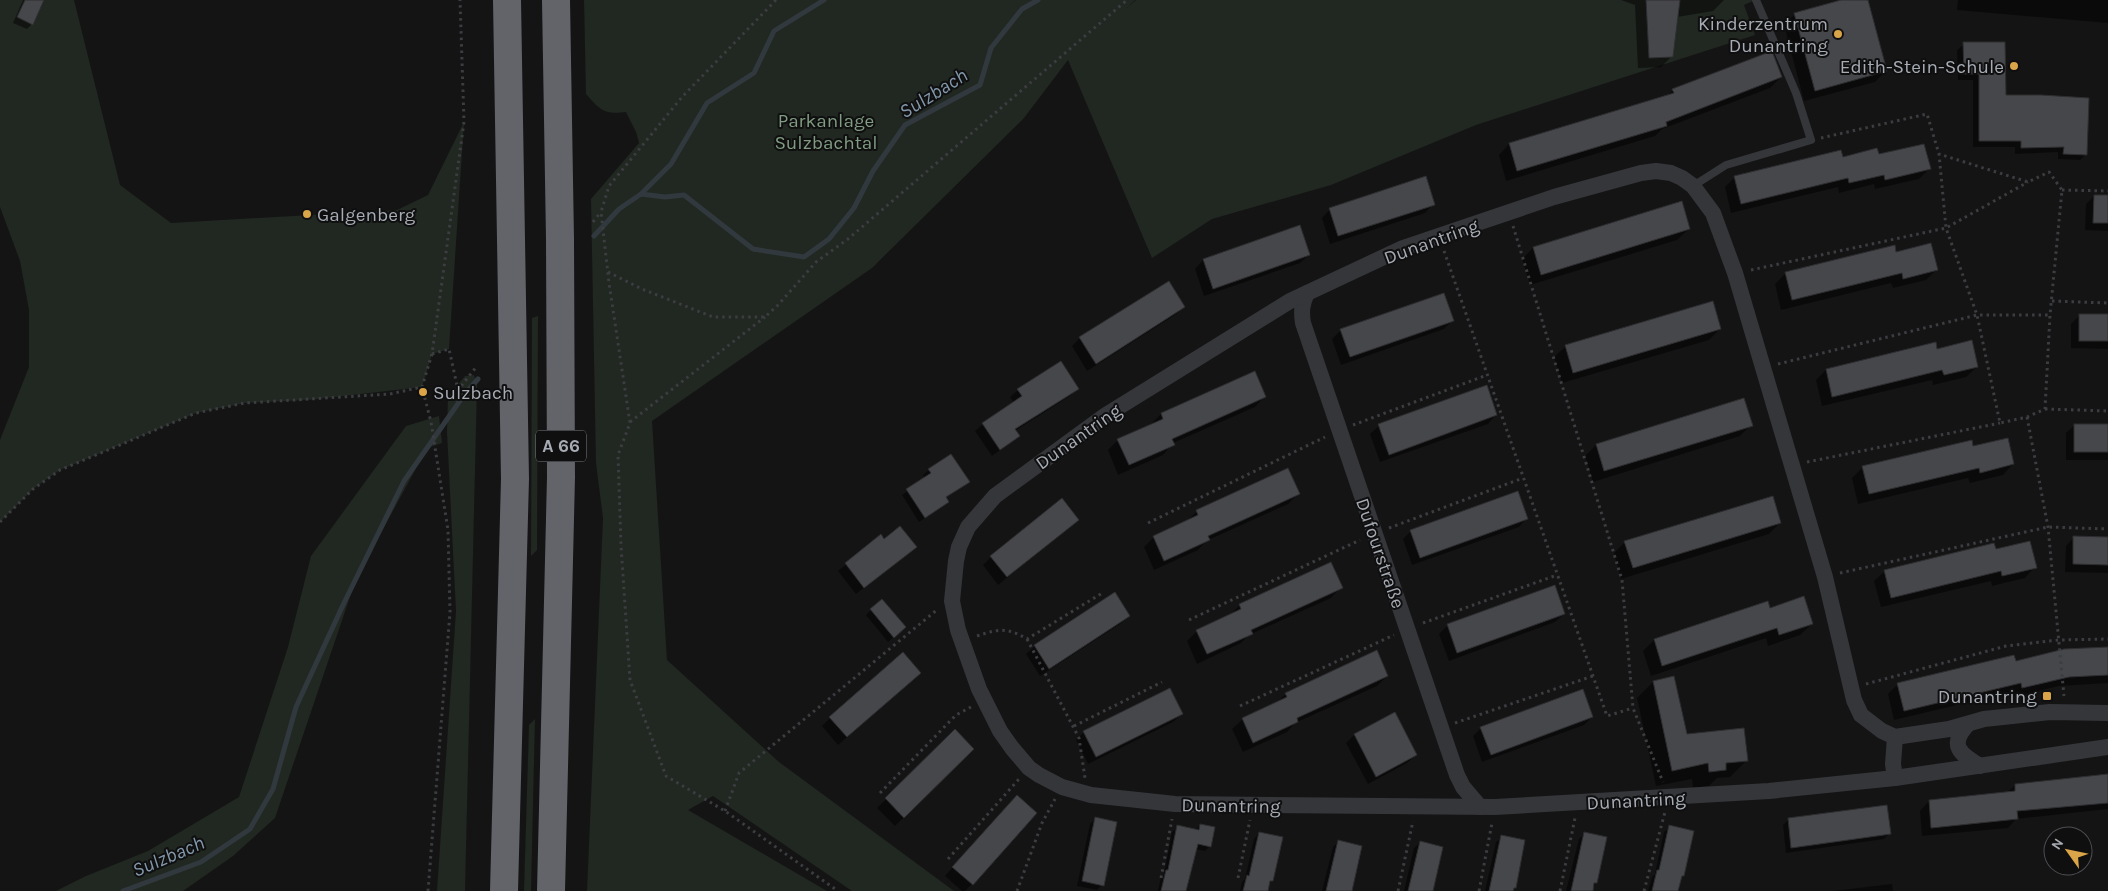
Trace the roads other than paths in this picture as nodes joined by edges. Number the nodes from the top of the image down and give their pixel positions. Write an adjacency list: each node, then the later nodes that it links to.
1 (507, 0): 13 (highway, A 66)
2 (556, 0): 14 (highway, A 66)
3 (1756, 0): 4 (lane)
4 (1693, 186): 5 (street, Dunantring); 8 (street, Dunantring)
5 (1307, 293): 12 (street, Dufourstraße); 12 (street, Dunantring)
6 (2108, 713): 7 (street)
7 (1968, 724): 8 (street); 10 (street)
8 (1895, 737): 11 (street)
9 (2108, 747): 10 (street, Dunantring)
10 (1980, 766): 11 (street, Dunantring)
11 (1895, 778): 12 (street, Dunantring)
12 (1488, 807)
13 (504, 891)
14 (551, 891)

